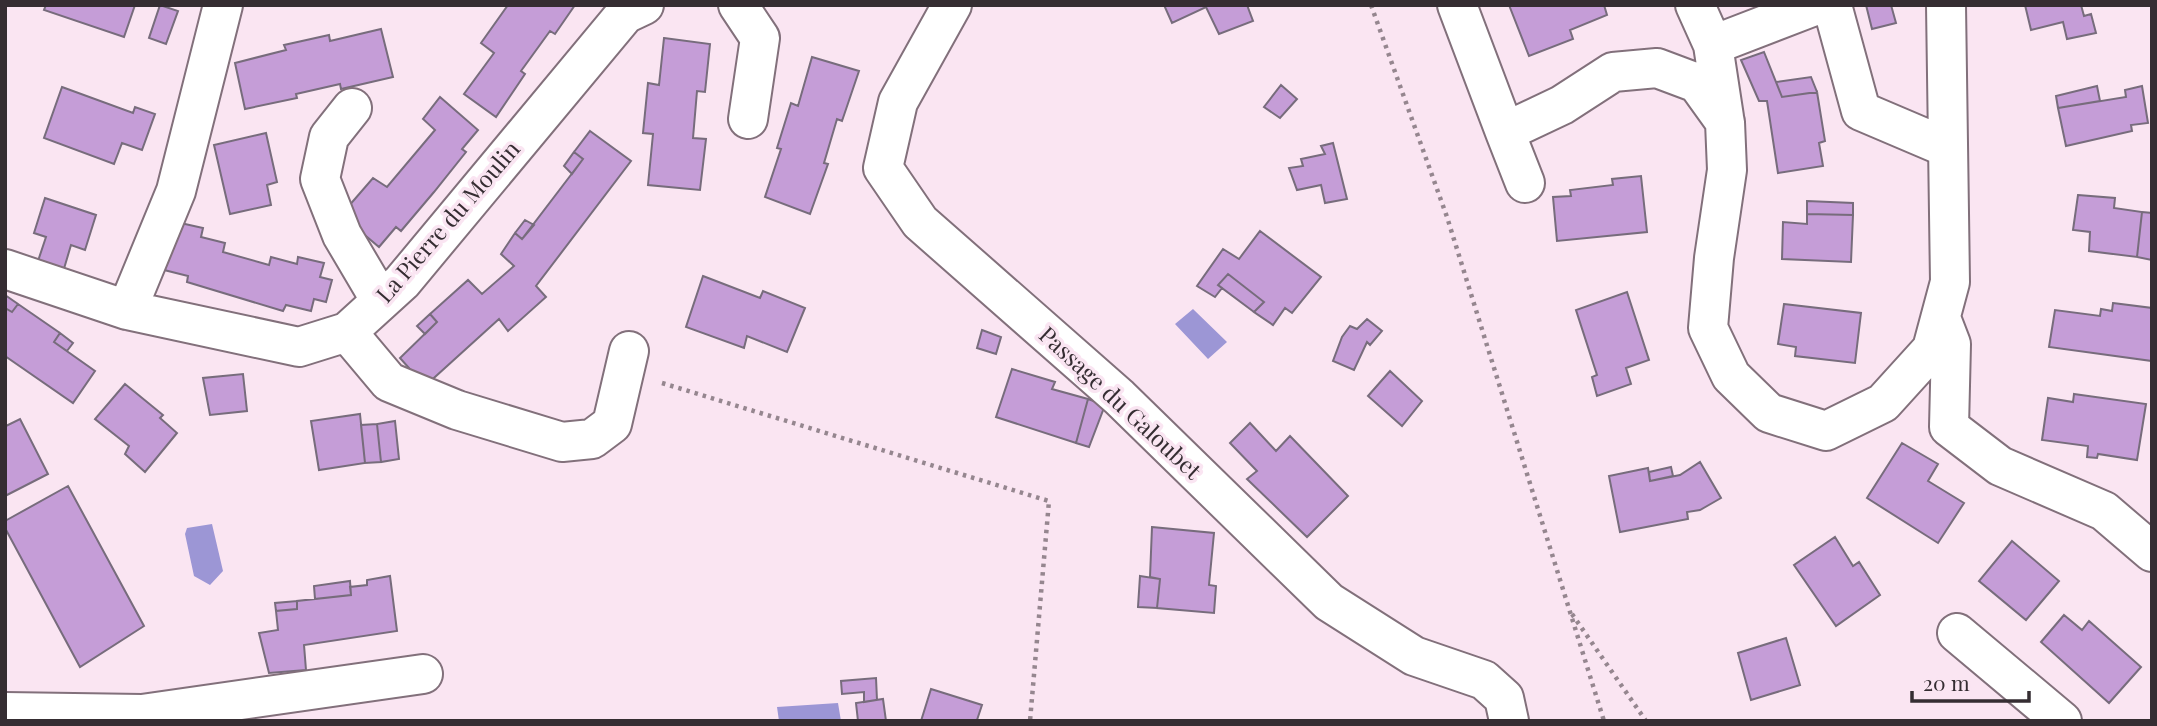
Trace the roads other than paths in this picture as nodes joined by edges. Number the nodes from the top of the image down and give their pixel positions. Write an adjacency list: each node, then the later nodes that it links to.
1 (223, 5): 19 (street)
2 (644, 5): 18 (street, La Pierre du Moulin)
3 (738, 5): 12 (street)
4 (952, 5): 27 (street, Passage du Galoubet)
5 (1457, 5): 14 (street)
6 (1695, 5): 10 (street)
7 (1817, 5): 10 (street)
8 (1832, 5): 15 (street)
9 (1947, 5): 15 (street)
10 (1713, 45): 13 (street)
11 (352, 108): 18 (street)
12 (748, 119)
13 (1725, 122): 14 (street); 20 (street)
14 (1506, 132): 16 (street)
15 (1948, 148): 20 (street)
16 (1525, 183)
17 (5, 269): 19 (street, La Pierre du Moulin)
18 (381, 301): 21 (street, La Pierre du Moulin)
19 (127, 310): 21 (street, La Pierre du Moulin)
20 (1941, 316): 23 (street)
21 (347, 332): 22 (street)
22 (629, 351)
23 (2152, 552)
24 (1957, 633): 28 (street)
25 (423, 674): 26 (street)
26 (5, 712)
27 (1509, 721)
28 (2062, 721)

